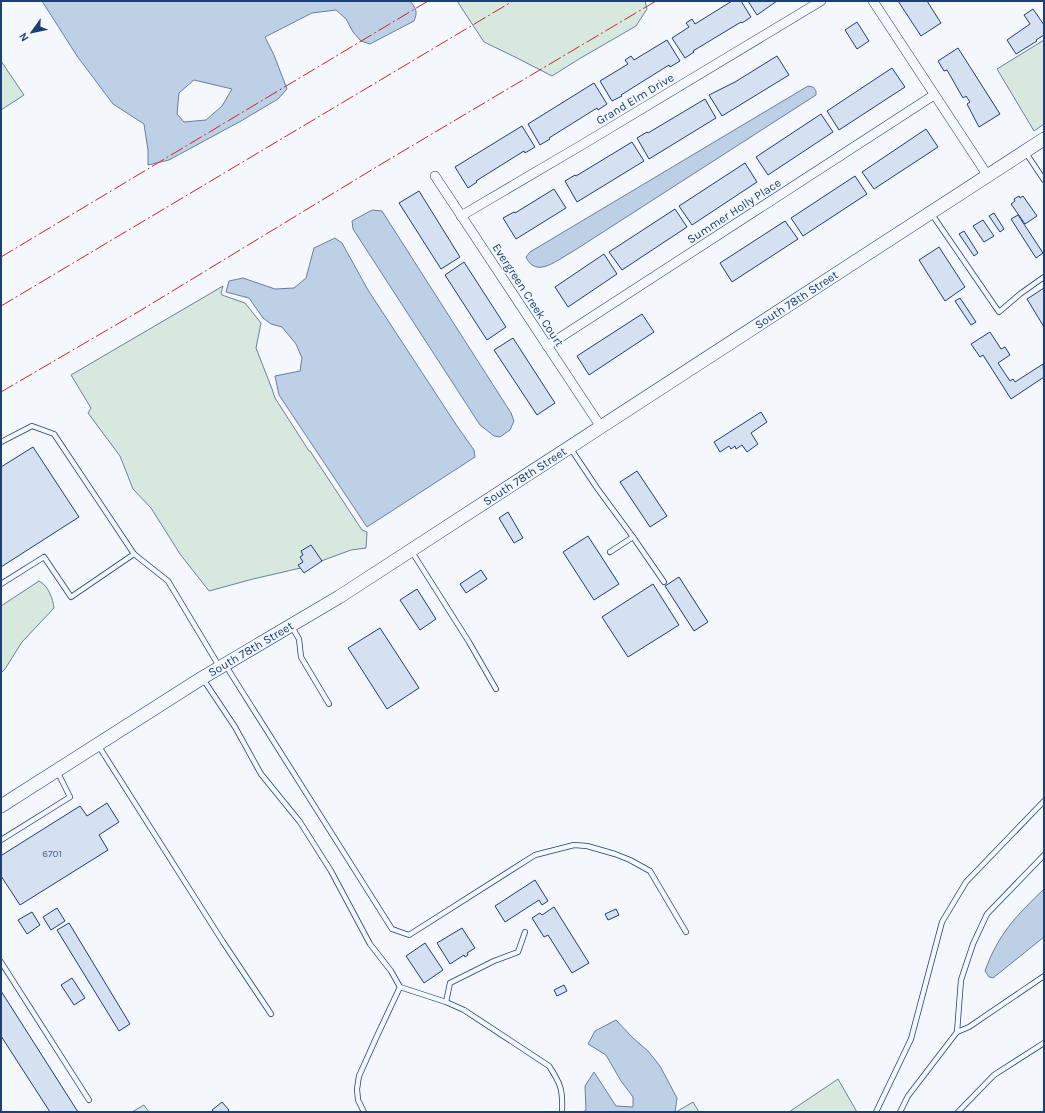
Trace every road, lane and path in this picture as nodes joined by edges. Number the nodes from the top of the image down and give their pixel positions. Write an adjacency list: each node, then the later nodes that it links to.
1 (821, 1): 10 (street, Grand Elm Drive)
2 (873, 1): 3 (street)
3 (934, 95): 7 (street); 12 (street, Summer Holly Place)
4 (1044, 139): 5 (street, South 78th Street)
5 (1025, 152): 7 (street, South 78th Street); 8 (lane)
6 (436, 176): 10 (street, Evergreen Creek Court)
7 (988, 176): 9 (street, South 78th Street)
8 (1044, 180)
9 (931, 213): 11 (lane); 13 (street, South 78th Street)
10 (461, 216): 12 (street, Evergreen Creek Court)
11 (1044, 277)
12 (547, 346): 13 (street, Evergreen Creek Court)
13 (601, 428): 15 (street, South 78th Street)
14 (1, 442): 19 (lane)
15 (570, 447): 16 (lane); 17 (street, South 78th Street)
16 (633, 537): 18 (lane); 20 (lane)
17 (411, 550): 22 (street, South 78th Street); 25 (lane)
18 (610, 552)
19 (134, 554): 21 (lane); 23 (lane)
20 (664, 582)
21 (1, 584)
22 (291, 625): 23 (street, South 78th Street); 26 (lane)
23 (222, 666): 24 (street, South 78th Street); 34 (lane)
24 (202, 678): 27 (street, South 78th Street); 37 (lane)
25 (496, 689)
26 (328, 704)
27 (98, 745): 28 (street, South 78th Street); 39 (lane)
28 (57, 771): 30 (street, South 78th Street); 31 (lane)
29 (1044, 801): 45 (lane)
30 (1, 806)
31 (1, 840)
32 (1044, 855): 40 (lane)
33 (525, 932): 38 (lane)
34 (686, 932)
35 (1, 962): 42 (lane)
36 (1044, 976): 40 (lane)
37 (400, 987): 38 (lane); 43 (lane)
38 (446, 1002): 44 (lane)
39 (271, 1014)
40 (957, 1032): 46 (lane)
41 (1044, 1043): 47 (lane)
42 (89, 1100)
43 (364, 1112)
44 (562, 1112)
45 (876, 1112)
46 (900, 1112)
47 (958, 1112)

